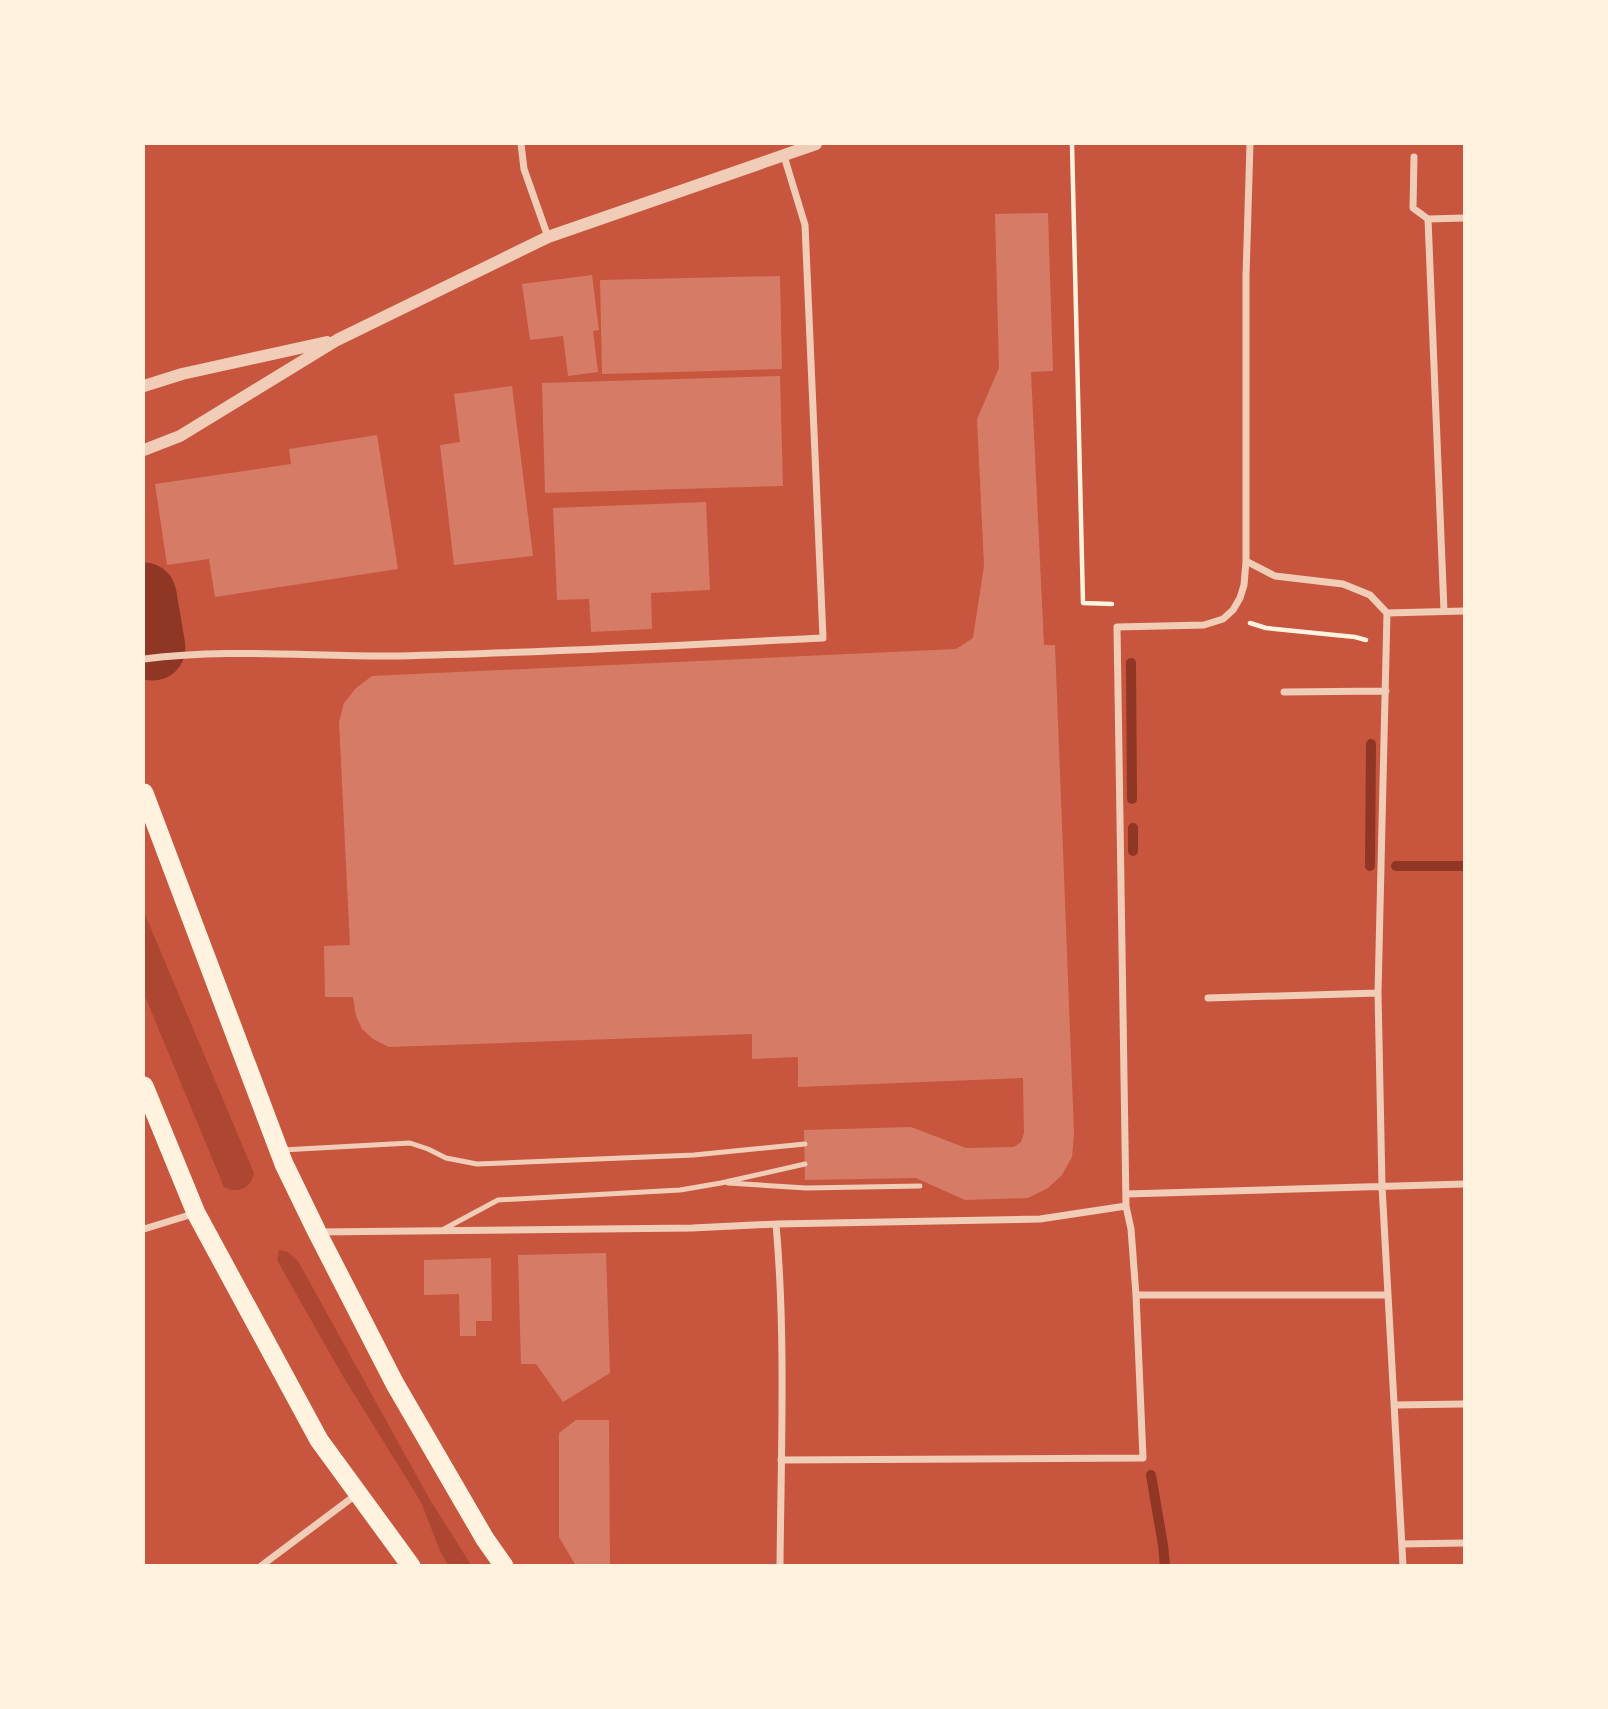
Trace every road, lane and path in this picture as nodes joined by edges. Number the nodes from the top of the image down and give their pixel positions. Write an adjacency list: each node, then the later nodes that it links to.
1 (521, 144): 9 (street)
2 (816, 144): 5 (street)
3 (1072, 144): 18 (path)
4 (1250, 144): 13 (street)
5 (784, 156): 9 (street); 20 (street)
6 (1413, 158): 8 (street)
7 (1465, 218): 8 (street)
8 (1428, 219): 15 (street)
9 (548, 237): 10 (street)
10 (337, 340): 11 (street); 12 (street)
11 (144, 386)
12 (144, 450)
13 (1246, 561): 14 (street); 17 (street)
14 (1233, 610): 18 (street); 19 (path)
15 (1444, 611): 16 (street); 17 (street)
16 (1465, 611)
17 (1387, 613): 19 (street)
18 (1147, 627): 34 (street)
19 (1387, 646): 21 (street)
20 (144, 659)
21 (1386, 691): 22 (street); 24 (street)
22 (1284, 692)
23 (144, 793): 28 (highway)
24 (1378, 993): 25 (street); 33 (street)
25 (1208, 998)
26 (144, 1086): 36 (highway)
27 (805, 1144): 28 (lane)
28 (279, 1150): 40 (highway)
29 (805, 1164): 30 (lane)
30 (721, 1183): 32 (lane); 39 (lane)
31 (1465, 1184): 33 (street)
32 (920, 1186)
33 (1382, 1186): 34 (street); 42 (street)
34 (1127, 1194): 35 (street)
35 (1126, 1206): 37 (street); 41 (street)
36 (196, 1213): 38 (street); 46 (highway)
37 (776, 1224): 39 (street); 45 (street)
38 (144, 1229)
39 (442, 1230): 40 (street)
40 (317, 1232): 51 (highway)
41 (1136, 1295): 42 (street); 45 (street)
42 (1388, 1296): 44 (street)
43 (1465, 1404): 44 (street)
44 (1395, 1405): 48 (street)
45 (781, 1460): 52 (street)
46 (358, 1494): 49 (street); 50 (highway)
47 (1465, 1543): 48 (street)
48 (1402, 1544): 53 (street)
49 (261, 1566)
50 (411, 1566)
51 (504, 1566)
52 (780, 1566)
53 (1404, 1566)

